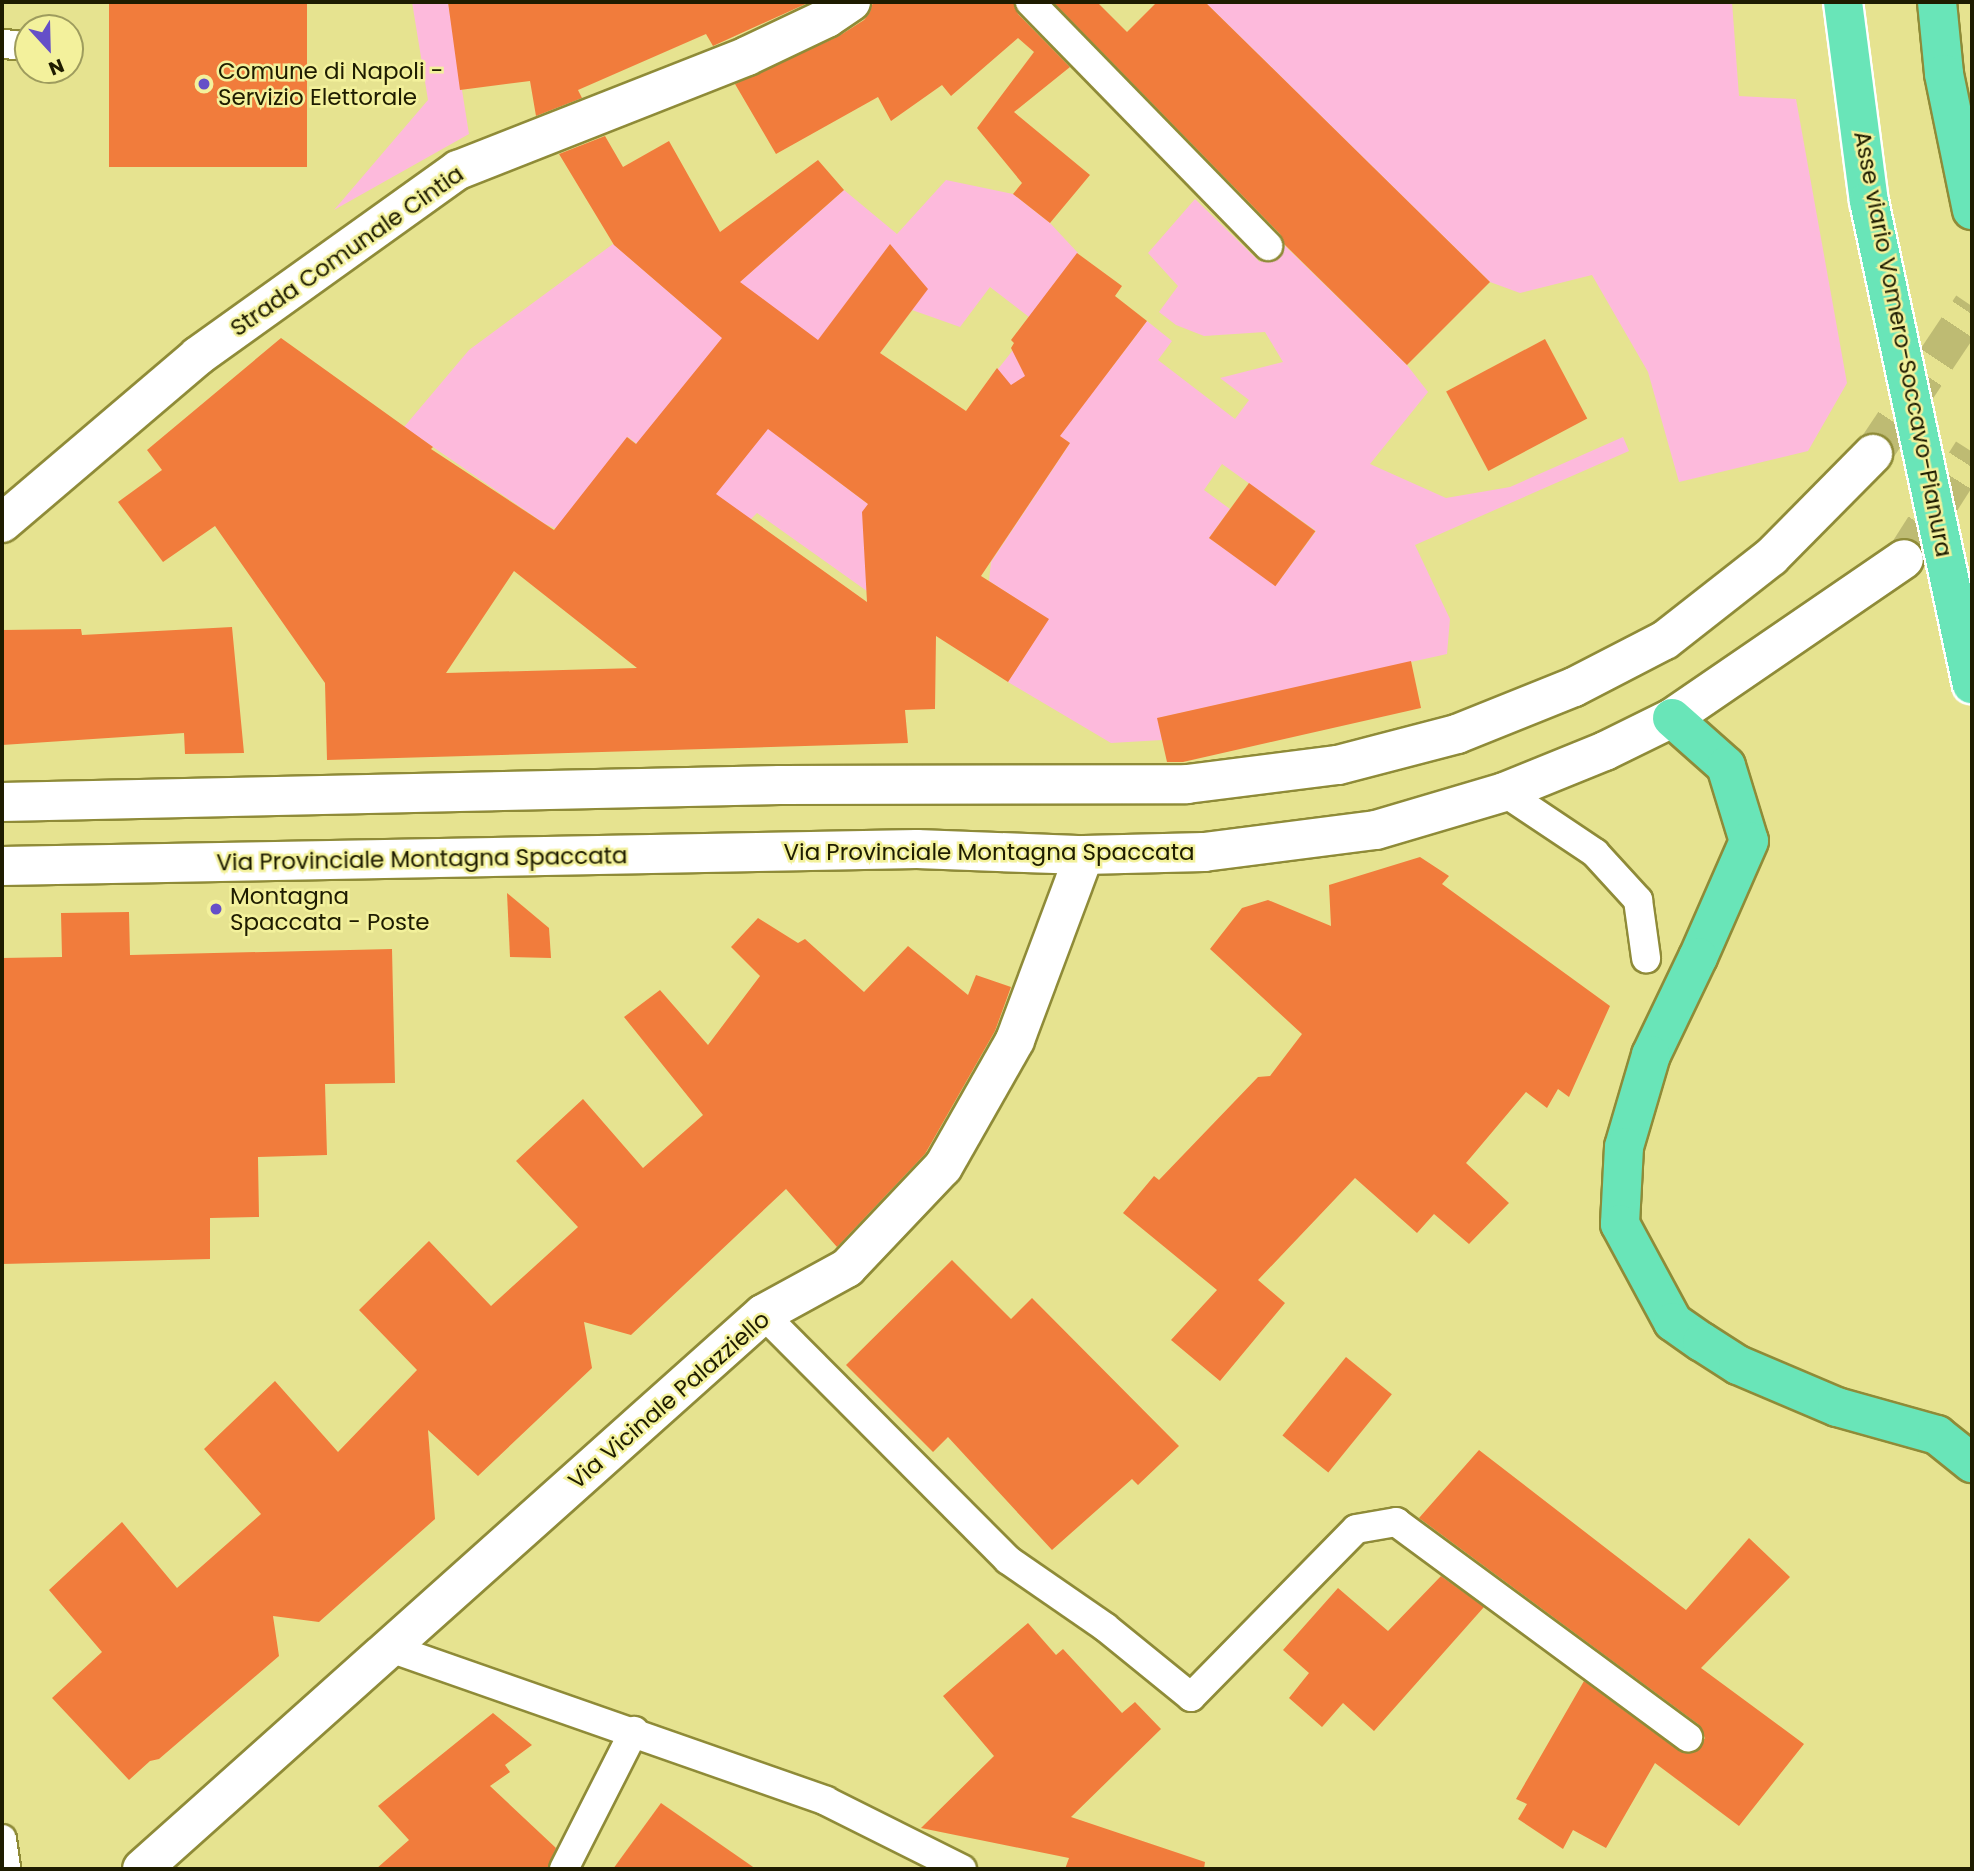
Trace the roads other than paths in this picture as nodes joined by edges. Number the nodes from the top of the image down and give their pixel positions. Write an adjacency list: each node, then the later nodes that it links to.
1 (851, 2): 8 (street, Strada Comunale Cintia)
2 (1030, 2): 6 (lane)
3 (1843, 2): 10 (highway, Asse viario Vomero-Soccavo-Pianura, bridge)
4 (1937, 2): 5 (highway)
5 (1972, 210)
6 (1268, 246)
7 (1872, 454): 13 (street)
8 (2, 523)
9 (1904, 559): 11 (street, Via Provinciale Montagna Spaccata)
10 (1972, 684)
11 (1672, 718): 12 (street, Via Provinciale Montagna Spaccata); 18 (highway)
12 (1504, 792): 14 (street, Via Provinciale Montagna Spaccata); 16 (lane)
13 (2, 802)
14 (1084, 855): 15 (street, Via Provinciale Montagna Spaccata); 17 (street, Via Vicinale Palazziello)
15 (2, 866)
16 (1646, 958)
17 (763, 1314): 19 (street, Via Vicinale Palazziello); 21 (lane)
18 (1972, 1463)
19 (390, 1648): 20 (lane); 24 (street, Via Vicinale Palazziello)
20 (634, 1731): 25 (lane); 26 (lane)
21 (1688, 1737)
22 (2, 1839): 23 (lane)
23 (6, 1869)
24 (142, 1869)
25 (564, 1869)
26 (962, 1869)

